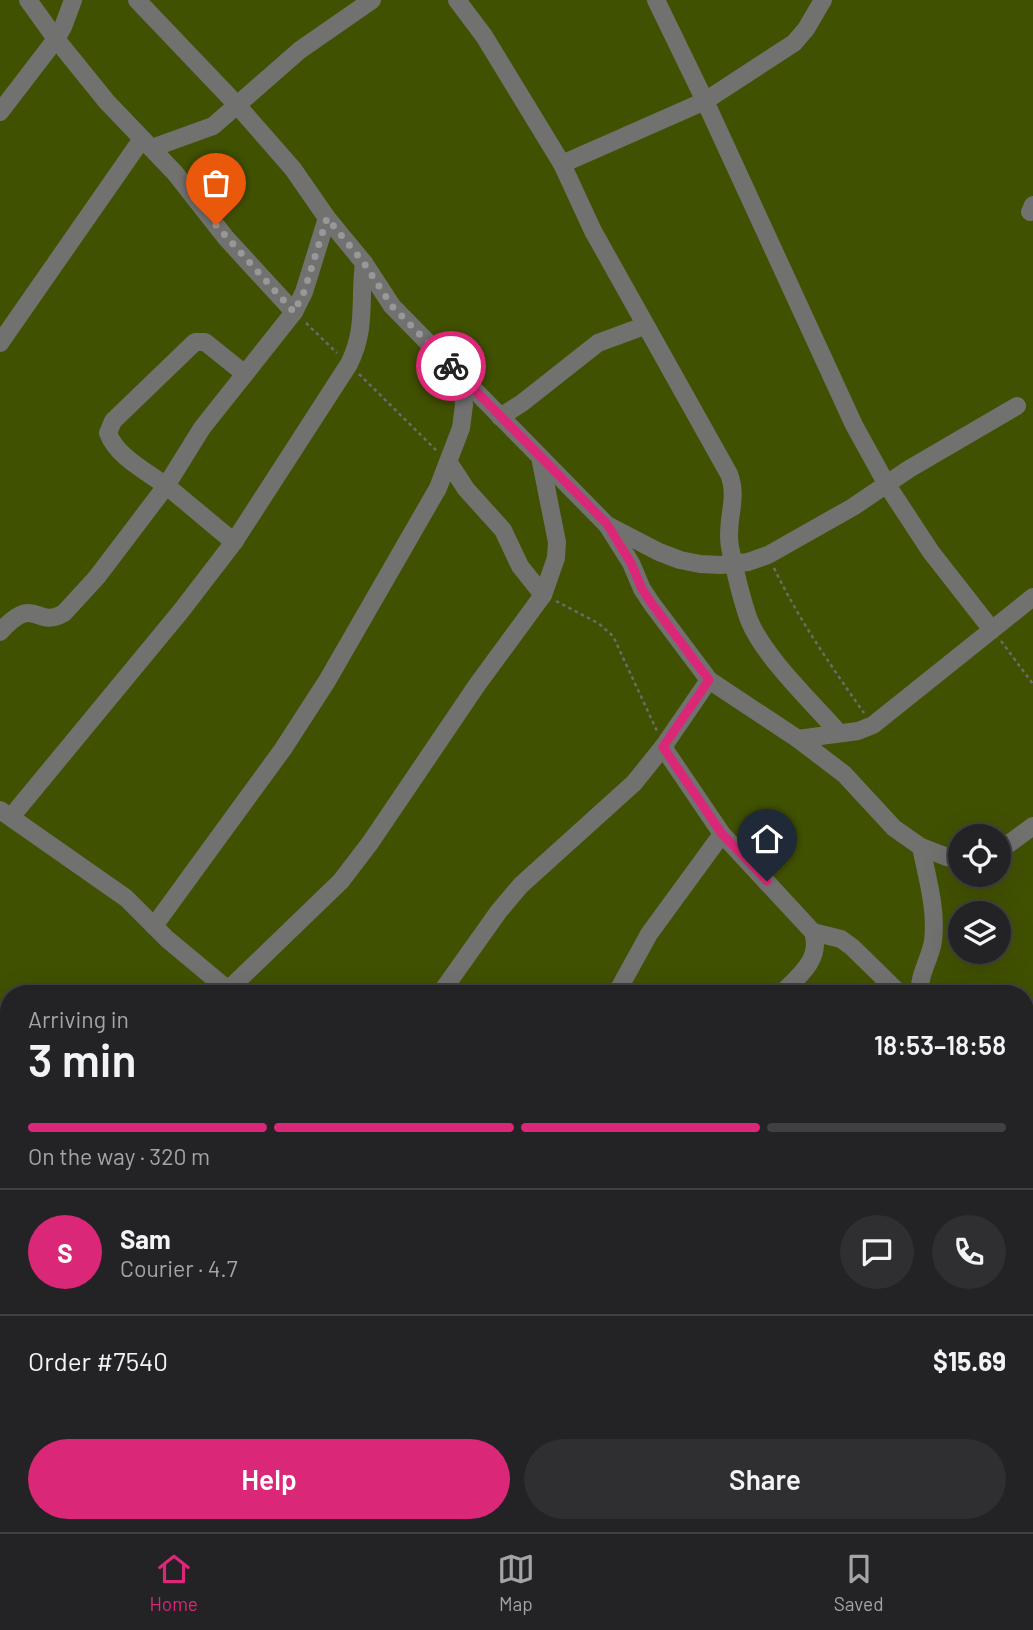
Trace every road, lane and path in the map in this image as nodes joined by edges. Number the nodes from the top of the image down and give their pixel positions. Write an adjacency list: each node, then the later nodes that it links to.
1 (28, 0): 8 (street)
2 (74, 0): 8 (street)
3 (138, 0): 10 (street)
4 (372, 0): 10 (street)
5 (457, 0): 13 (street)
6 (656, 0): 9 (street)
7 (823, 0): 9 (street)
8 (56, 39): 11 (street); 12 (street)
9 (705, 101): 13 (street); 26 (street)
10 (238, 106): 12 (street); 14 (street)
11 (0, 112)
12 (147, 143): 16 (street); 18 (street)
13 (562, 164): 17 (street)
14 (327, 218): 15 (street); 16 (street)
15 (364, 263): 19 (street); 21 (street)
16 (294, 312): 19 (path); 20 (street)
17 (644, 326): 23 (street); 31 (street)
18 (0, 343)
19 (349, 364): 25 (path); 29 (street)
20 (245, 374): 27 (street); 27 (street)
21 (461, 377): 23 (street); 25 (street)
22 (1017, 405): 26 (street)
23 (500, 417): 24 (street)
24 (540, 457): 28 (street); 32 (street)
25 (449, 463): 32 (street); 48 (street)
26 (887, 485): 30 (street); 34 (street)
27 (166, 486): 29 (street); 35 (street)
28 (607, 524): 31 (street); 36 (street)
29 (234, 542): 42 (street)
30 (768, 555): 31 (street); 38 (path)
31 (735, 565): 39 (street)
32 (543, 595): 41 (path); 51 (street)
33 (1033, 597): 34 (street)
34 (992, 630): 37 (path); 38 (street)
35 (0, 632)
36 (709, 680): 40 (street); 41 (street)
37 (1033, 684)
38 (873, 725): 39 (street)
39 (839, 733): 40 (street)
40 (798, 739): 46 (street)
41 (663, 747): 44 (street); 52 (street)
42 (6, 813): 48 (street)
43 (1033, 827): 45 (street)
44 (722, 834): 49 (street); 53 (street)
45 (1011, 843)
46 (921, 847): 47 (street); 56 (street)
47 (948, 857)
48 (154, 926): 50 (street)
49 (813, 932): 54 (street); 55 (street)
50 (222, 985)
51 (237, 985)
52 (446, 985)
53 (621, 985)
54 (789, 985)
55 (891, 985)
56 (919, 985)

